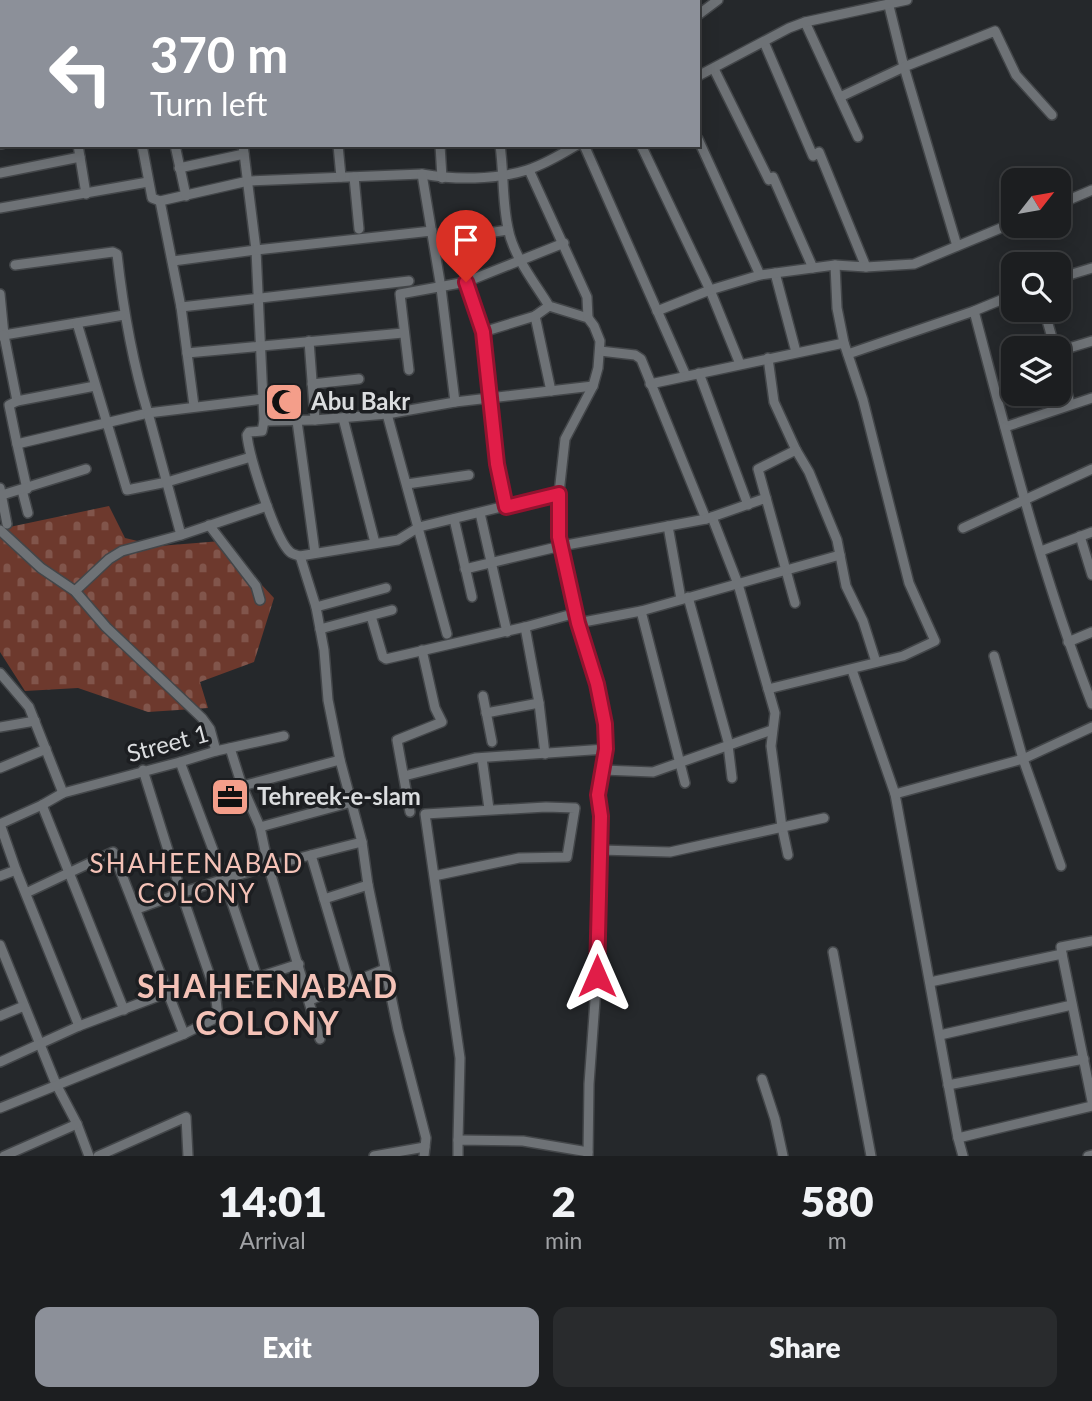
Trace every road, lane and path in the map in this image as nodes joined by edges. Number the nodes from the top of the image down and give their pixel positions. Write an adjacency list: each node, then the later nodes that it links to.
1 (718, 0): 4 (street)
2 (907, 0): 3 (street)
3 (889, 6): 5 (street); 7 (street)
4 (700, 14)
5 (805, 23): 6 (street); 10 (street)
6 (764, 43): 8 (street); 53 (street)
7 (904, 67): 10 (street); 11 (street); 47 (street)
8 (714, 69): 9 (street); 54 (street)
9 (700, 75)
10 (840, 97): 12 (street)
11 (1052, 115)
12 (858, 137)
13 (700, 143): 57 (street)
14 (78, 147): 24 (street)
15 (142, 147): 34 (street)
16 (174, 147): 25 (street)
17 (338, 147): 30 (street)
18 (440, 147): 32 (street)
19 (500, 147): 29 (street)
20 (585, 147): 68 (street)
21 (642, 147): 62 (street)
22 (566, 148): 26 (street)
23 (244, 150): 25 (street); 33 (street)
24 (80, 157): 27 (street); 36 (street)
25 (179, 168): 37 (street)
26 (529, 170): 29 (street); 46 (street)
27 (0, 173)
28 (422, 174): 31 (street); 32 (street); 44 (street)
29 (504, 175): 32 (street); 43 (street)
30 (341, 177): 31 (street); 33 (street)
31 (354, 177): 42 (street)
32 (442, 178)
33 (248, 181): 37 (street); 48 (street)
34 (148, 182): 36 (street); 39 (street)
35 (1092, 190): 38 (street)
36 (86, 194): 40 (street)
37 (186, 196): 39 (street)
38 (1071, 199)
39 (160, 201): 50 (street)
40 (0, 208)
41 (1001, 228): 47 (street)
42 (359, 229)
43 (508, 230): 45 (street); 49 (street)
44 (432, 231): 48 (street); 61 (street)
45 (467, 236)
46 (564, 243): 49 (street); 72 (street)
47 (957, 246): 53 (street)
48 (256, 250): 50 (street); 64 (street)
49 (520, 259): 60 (street); 66 (street)
50 (173, 261): 67 (street)
51 (15, 265): 70 (street)
52 (835, 265): 53 (street); 54 (street); 79 (street)
53 (866, 267)
54 (813, 268): 56 (street)
55 (1092, 269): 58 (street)
56 (775, 273): 57 (street); 83 (street)
57 (760, 275): 62 (street)
58 (1071, 275)
59 (409, 281): 64 (street)
60 (466, 282): 61 (street); 74 (street)
61 (441, 288): 75 (street); 101 (street)
62 (709, 290): 68 (street); 87 (street)
63 (0, 294): 76 (street)
64 (258, 299): 67 (street); 80 (street)
65 (1001, 300): 69 (street)
66 (549, 306): 71 (street); 72 (street)
67 (181, 307): 84 (street)
68 (657, 311): 90 (street)
69 (974, 311): 85 (street); 112 (street)
70 (124, 315): 73 (street); 105 (street)
71 (535, 316): 74 (street); 96 (street)
72 (587, 318): 82 (street)
73 (76, 323): 76 (street); 94 (street)
74 (483, 332): 98 (street)
75 (403, 333): 77 (street); 88 (street)
76 (2, 335): 100 (street)
77 (309, 341): 80 (street); 92 (street)
78 (1092, 341): 81 (street)
79 (844, 343): 83 (street); 85 (street)
80 (260, 345): 84 (street); 99 (street)
81 (1071, 346)
82 (600, 351): 93 (street); 95 (street)
83 (796, 352): 86 (street)
84 (187, 353): 103 (street)
85 (848, 354): 171 (street)
86 (768, 358): 87 (street); 114 (street)
87 (740, 364): 89 (street)
88 (409, 370)
89 (699, 373): 90 (street); 126 (street)
90 (686, 376): 93 (street)
91 (359, 379): 92 (street)
92 (312, 384): 108 (street)
93 (650, 384): 131 (street)
94 (95, 386): 100 (street); 111 (street)
95 (593, 386): 96 (street); 123 (street)
96 (551, 391): 98 (street)
97 (1092, 397): 102 (street)
98 (491, 398): 101 (street); 128 (street)
99 (263, 399): 103 (street); 109 (street)
100 (16, 401): 113 (street)
101 (455, 402): 106 (street)
102 (1071, 404)
103 (194, 406): 105 (street)
104 (1064, 406): 112 (street)
105 (148, 413): 111 (street); 119 (street)
106 (387, 414): 107 (street); 120 (street)
107 (343, 418): 108 (street); 141 (street)
108 (315, 420): 110 (street)
109 (264, 421): 110 (street); 115 (street)
110 (297, 421): 144 (street)
111 (105, 422): 113 (street); 119 (street)
112 (1005, 427): 125 (street)
113 (17, 444): 121 (street)
114 (796, 450): 124 (street); 145 (street)
115 (251, 457): 119 (street); 127 (street)
116 (1092, 469): 125 (street)
117 (86, 470): 121 (street)
118 (469, 475): 120 (street)
119 (167, 482): 139 (street)
120 (407, 484): 136 (street)
121 (25, 489): 122 (street); 129 (street)
122 (1, 492): 135 (street)
123 (559, 494): 128 (street); 142 (street)
124 (766, 498): 126 (street); 149 (street)
125 (1025, 500): 137 (street); 143 (street)
126 (748, 505): 131 (street)
127 (267, 506): 133 (street); 146 (street)
128 (506, 507): 130 (street)
129 (28, 513)
130 (480, 513): 132 (street); 147 (street)
131 (709, 518): 134 (street); 151 (street)
132 (453, 519): 136 (street); 148 (street)
133 (209, 525): 139 (street); 156 (street)
134 (668, 526): 142 (street); 155 (street)
135 (4, 527): 153 (street)
136 (419, 527): 141 (street); 167 (street)
137 (963, 527)
138 (1092, 532): 140 (street)
139 (181, 535): 153 (street)
140 (1080, 536): 143 (street); 150 (street)
141 (375, 543): 144 (street)
142 (561, 546): 147 (street); 162 (street)
143 (1041, 551): 168 (street)
144 (315, 553): 146 (street)
145 (840, 555): 149 (street); 171 (street)
146 (300, 556): 158 (street)
147 (492, 563): 148 (street); 165 (street)
148 (465, 569): 154 (street)
149 (787, 570): 151 (street); 157 (street)
150 (1092, 575)
151 (738, 584): 155 (street); 175 (street)
152 (386, 588): 158 (street)
153 (75, 592): 190 (street)
154 (472, 597)
155 (685, 598): 160 (street); 186 (street)
156 (260, 600)
157 (795, 603)
158 (316, 607): 164 (street)
159 (392, 610): 161 (street)
160 (641, 611): 162 (street); 196 (street)
161 (371, 616): 164 (street); 169 (street)
162 (577, 618): 163 (street); 189 (street)
163 (525, 627): 165 (street); 177 (street)
164 (320, 629): 194 (street)
165 (507, 632): 169 (street)
166 (1092, 632): 168 (street)
167 (447, 634)
168 (1068, 642): 178 (street)
169 (422, 650): 200 (street)
170 (994, 656): 193 (street)
171 (876, 662): 172 (street)
172 (852, 670): 175 (street); 205 (street)
173 (0, 673): 174 (street)
174 (5, 684): 180 (street)
175 (768, 689): 183 (street)
176 (482, 696): 179 (street)
177 (539, 703): 179 (street); 191 (street)
178 (1092, 704)
179 (486, 713): 185 (street)
180 (35, 721): 181 (street); 188 (street)
181 (0, 727)
182 (1092, 727): 193 (street)
183 (772, 730): 186 (street); 212 (street)
184 (284, 736): 187 (street, Street 1)
185 (492, 743)
186 (729, 745): 196 (street); 201 (street)
187 (230, 748): 190 (street, Street 1); 203 (street)
188 (46, 749): 197 (street); 204 (street)
189 (606, 749): 191 (street); 199 (street)
190 (216, 751): 195 (street, Street 1)
191 (545, 754): 192 (street)
192 (482, 758): 200 (street); 208 (street)
193 (1023, 759): 205 (street); 218 (street)
194 (340, 760): 203 (street); 206 (street)
195 (180, 762): 198 (street, Street 1); 223 (street)
196 (680, 763): 199 (street); 202 (street)
197 (0, 768)
198 (143, 770): 204 (street, Street 1); 225 (street)
199 (603, 770): 214 (street)
200 (404, 776): 209 (street)
201 (732, 778)
202 (685, 783)
203 (242, 786): 211 (street)
204 (63, 793): 207 (street, Street 1)
205 (895, 794): 237 (street)
206 (352, 802): 211 (street); 213 (street)
207 (42, 805): 219 (street, Street 1); 220 (street)
208 (489, 809): 222 (street); 222 (street)
209 (410, 812)
210 (824, 818): 212 (street)
211 (260, 827): 217 (street)
212 (782, 827): 214 (street); 216 (street)
213 (362, 842): 215 (street); 224 (street)
214 (600, 850): 263 (street)
215 (311, 855): 217 (street); 227 (street)
216 (788, 855)
217 (268, 865): 223 (street); 233 (street)
218 (1061, 866)
219 (16, 870): 221 (street); 226 (street)
220 (69, 873): 226 (street); 228 (street); 244 (street)
221 (0, 876)
222 (434, 876): 261 (street)
223 (224, 879): 225 (street); 236 (street)
224 (368, 886): 227 (street); 235 (street)
225 (181, 892): 228 (street); 239 (street)
226 (26, 894): 246 (street)
227 (324, 899): 238 (street)
228 (137, 909): 240 (street)
229 (1092, 941): 232 (street)
230 (0, 945): 234 (street)
231 (833, 952): 271 (street)
232 (1062, 954): 237 (street); 242 (street)
233 (299, 964): 236 (street); 241 (street)
234 (4, 966): 243 (street)
235 (385, 969): 238 (street); 262 (street)
236 (257, 977): 239 (street)
237 (930, 982): 248 (street)
238 (349, 983): 241 (street)
239 (215, 991): 247 (street)
240 (167, 993): 244 (street); 247 (street)
241 (310, 1000): 249 (street)
242 (1072, 1005): 248 (street); 251 (street)
243 (24, 1006): 245 (street); 250 (street)
244 (124, 1010): 246 (street)
245 (0, 1016)
246 (79, 1026): 250 (street)
247 (184, 1034): 255 (street)
248 (940, 1035): 256 (street)
249 (320, 1040)
250 (39, 1044): 252 (street); 255 (street)
251 (1084, 1059): 253 (street); 256 (street)
252 (0, 1062)
253 (1089, 1072): 257 (street)
254 (762, 1079): 270 (street)
255 (56, 1084): 258 (street); 259 (street)
256 (948, 1085): 260 (street)
257 (1092, 1104): 260 (street)
258 (0, 1108)
259 (77, 1124): 264 (street); 265 (street)
260 (958, 1138): 272 (street)
261 (458, 1140): 263 (street); 269 (street)
262 (424, 1151): 268 (street)
263 (588, 1154)
264 (4, 1156)
265 (89, 1156)
266 (98, 1156): 267 (street)
267 (188, 1156)
268 (374, 1156)
269 (458, 1156)
270 (783, 1156)
271 (871, 1156)
272 (963, 1156)

